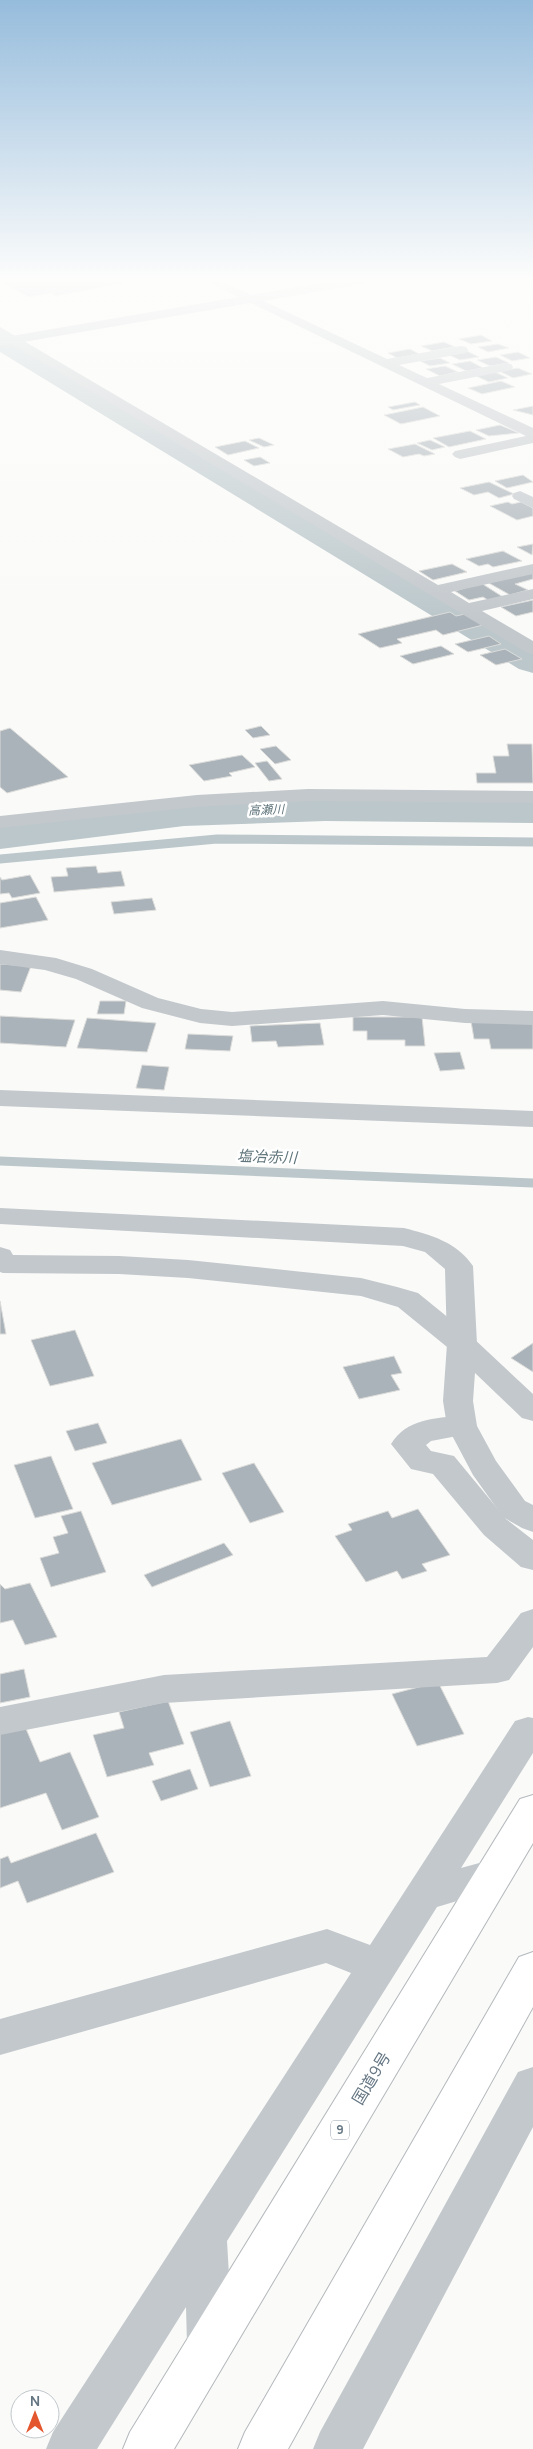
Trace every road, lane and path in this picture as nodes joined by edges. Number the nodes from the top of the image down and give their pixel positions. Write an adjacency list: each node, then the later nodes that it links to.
1 (97, 393): 7 (street)
2 (447, 393): 3 (street)
3 (533, 434)
4 (533, 439): 5 (street)
5 (460, 454)
6 (533, 569): 7 (street)
7 (434, 591): 9 (street)
8 (533, 594): 9 (street)
9 (466, 609): 11 (street)
10 (533, 626): 11 (street)
11 (505, 632): 12 (street)
12 (533, 649)
13 (533, 797): 14 (street)
14 (0, 822)
15 (0, 957): 16 (street)
16 (533, 1018)
17 (0, 1098): 18 (street)
18 (533, 1119)
19 (0, 1216): 21 (street)
20 (0, 1256): 21 (street)
21 (462, 1344): 22 (street); 23 (street)
22 (533, 1411)
23 (462, 1426): 24 (street); 25 (street)
24 (533, 1520)
25 (533, 1558)
26 (533, 1622): 27 (street)
27 (0, 1721)
28 (528, 1731): 31 (street)
29 (533, 1810): 30 (highway, 国道9号 / 9)
30 (494, 1876): 31 (street); 37 (highway, 国道9号 / 9)
31 (424, 1894): 32 (street)
32 (378, 1966): 34 (street); 36 (street)
33 (533, 1969): 40 (highway)
34 (0, 2037)
35 (533, 2086): 41 (street)
36 (205, 2236): 37 (street); 38 (street)
37 (210, 2345): 39 (highway, 国道9号 / 9)
38 (70, 2449)
39 (147, 2449)
40 (262, 2449)
41 (337, 2449)

